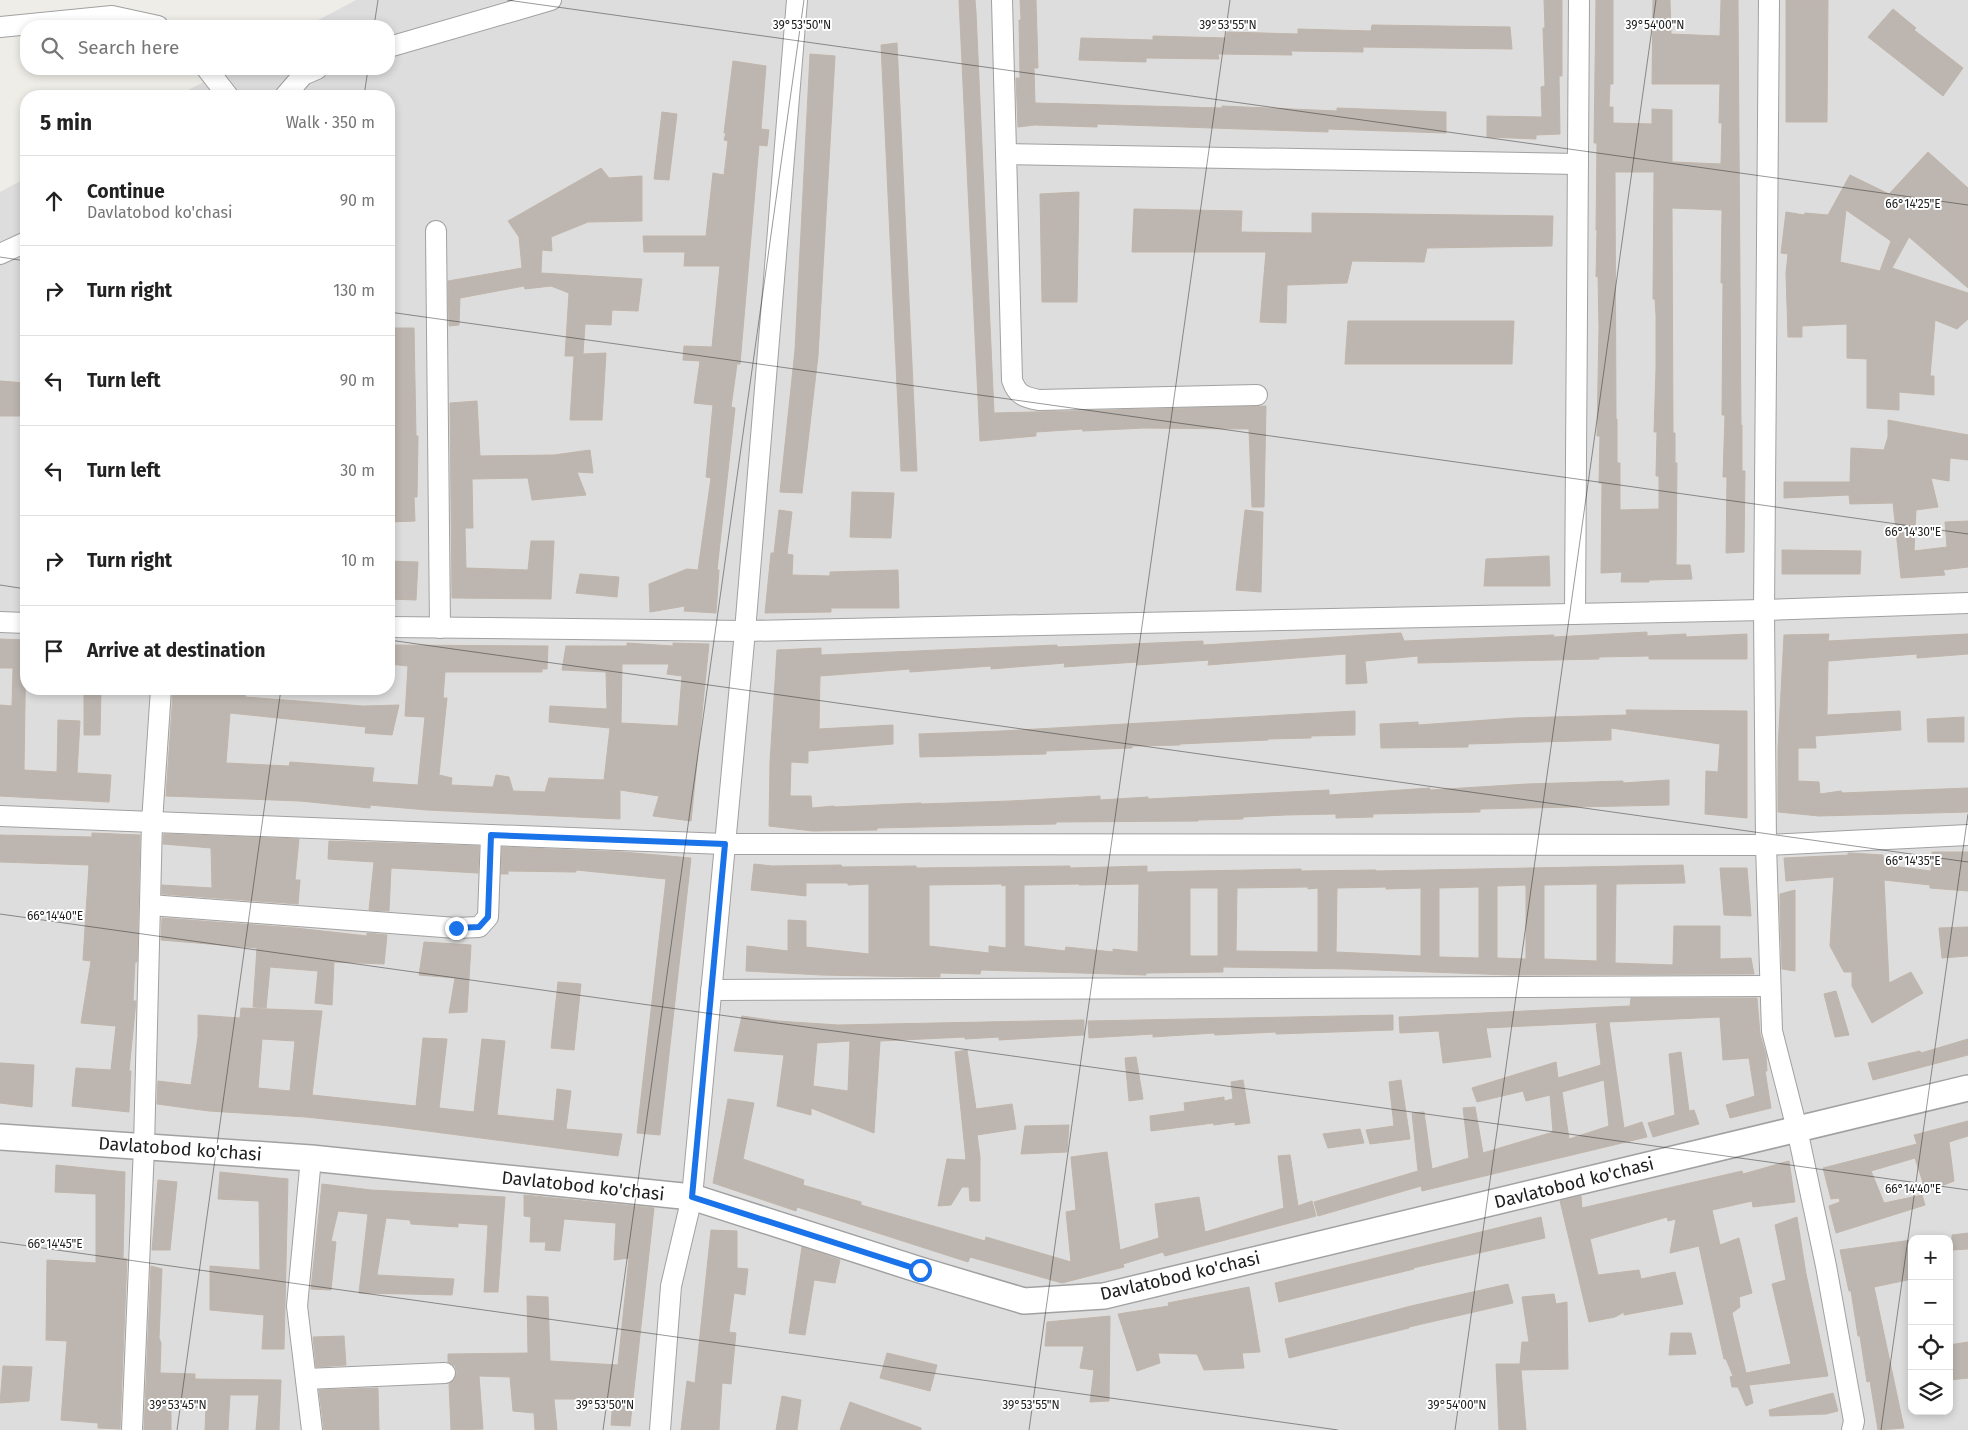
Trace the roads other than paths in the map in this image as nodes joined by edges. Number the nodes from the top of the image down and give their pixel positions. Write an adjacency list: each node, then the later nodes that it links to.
1 (550, 0): 10 (street)
2 (1002, 0): 15 (street)
3 (1579, 0): 16 (street)
4 (1769, 0): 22 (street)
5 (803, 1): 28 (street)
6 (71, 20): 7 (street)
7 (130, 20)
8 (20, 25): 9 (street)
9 (0, 27)
10 (395, 45)
11 (212, 75): 13 (street)
12 (303, 75): 14 (street)
13 (223, 90)
14 (290, 90)
15 (1006, 154): 16 (street); 20 (street)
16 (1578, 164): 23 (street)
17 (436, 231): 27 (street)
18 (20, 245): 19 (street)
19 (0, 254)
20 (1257, 396)
21 (1968, 603): 22 (street)
22 (1764, 610): 23 (street); 35 (street)
23 (1575, 614): 28 (street)
24 (0, 622): 25 (street)
25 (20, 623)
26 (395, 627): 27 (street)
27 (440, 628): 28 (street)
28 (745, 631): 34 (street)
29 (161, 695): 31 (street)
30 (0, 816): 31 (street)
31 (152, 822): 32 (street); 36 (street)
32 (491, 835): 34 (street); 36 (street)
33 (1968, 835): 35 (street)
34 (725, 844): 35 (street); 38 (street)
35 (1766, 845): 37 (street)
36 (150, 905): 42 (street)
37 (1770, 986): 38 (street); 40 (street)
38 (711, 990): 44 (street)
39 (1968, 1088): 40 (street, Davlatobod ko'chasi)
40 (1797, 1129): 44 (street, Davlatobod ko'chasi); 50 (street)
41 (0, 1137): 42 (street, Davlatobod ko'chasi)
42 (144, 1147): 43 (street, Davlatobod ko'chasi); 47 (street)
43 (311, 1158): 44 (street, Davlatobod ko'chasi); 46 (street)
44 (692, 1197): 49 (street)
45 (445, 1373): 46 (street)
46 (306, 1379): 48 (street)
47 (132, 1430)
48 (312, 1430)
49 (660, 1430)
50 (1852, 1430)

